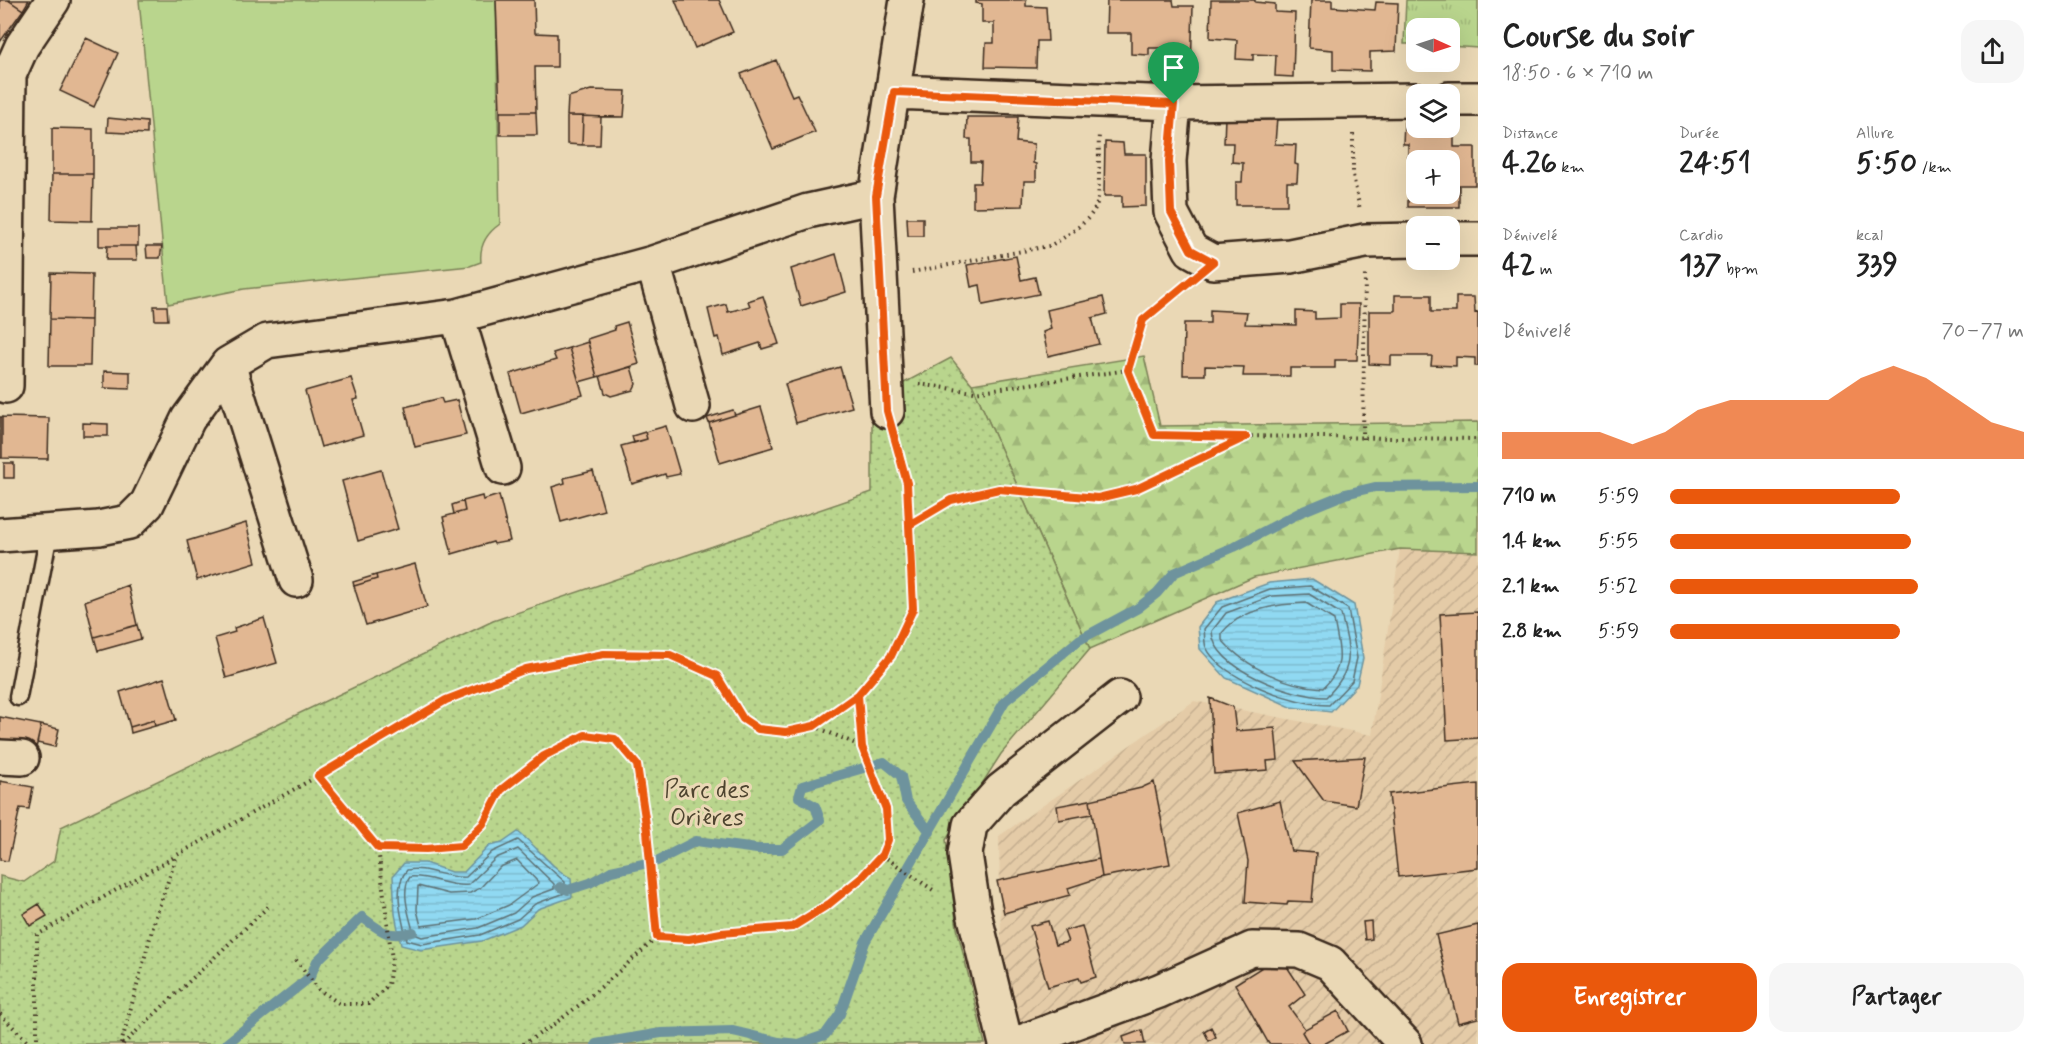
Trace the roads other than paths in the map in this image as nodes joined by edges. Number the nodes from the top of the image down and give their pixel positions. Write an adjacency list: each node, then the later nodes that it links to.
1 (53, 0): 3 (street)
2 (907, 0): 4 (street)
3 (5, 75): 16 (street)
4 (894, 92): 8 (street); 9 (street)
5 (1460, 99): 6 (street)
6 (1478, 99)
7 (1406, 100): 8 (street)
8 (1174, 104): 12 (street)
9 (876, 196): 13 (street); 17 (street)
10 (1460, 239): 11 (street)
11 (1478, 239)
12 (1406, 240)
13 (653, 263): 14 (street); 18 (street)
14 (457, 316): 15 (street); 19 (street)
15 (228, 364): 20 (street); 22 (street)
16 (6, 386)
17 (886, 396)
18 (693, 406)
19 (502, 468)
20 (49, 533): 21 (street); 23 (lane)
21 (0, 535)
22 (296, 580)
23 (18, 696)
24 (1120, 697): 25 (street)
25 (1005, 1044)
26 (1016, 1044): 27 (street)
27 (1405, 1044)

